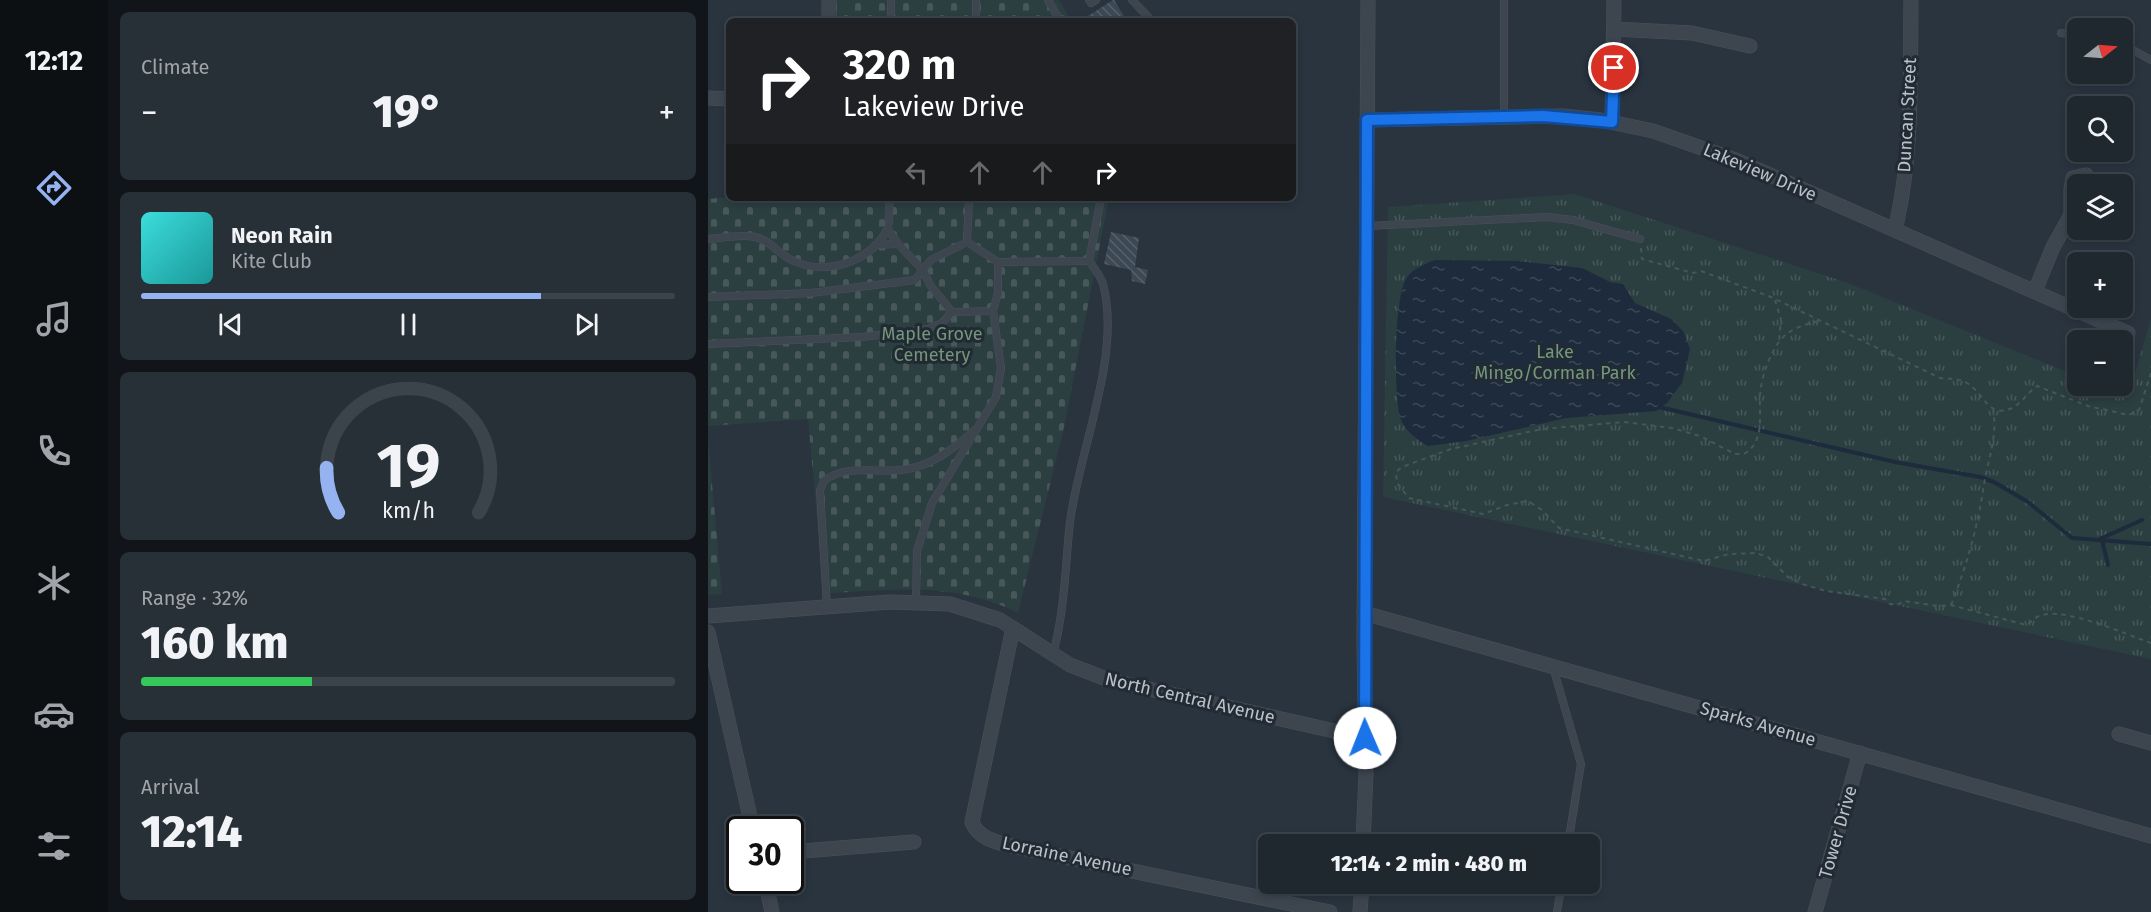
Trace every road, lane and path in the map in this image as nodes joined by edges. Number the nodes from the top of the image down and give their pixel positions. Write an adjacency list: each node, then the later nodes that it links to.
1 (829, 0): 12 (street)
2 (891, 0): 13 (lane)
3 (976, 0): 14 (lane)
4 (1048, 0): 15 (lane)
5 (1089, 0): 6 (lane)
6 (1096, 0)
7 (1132, 0): 16 (lane)
8 (1368, 0): 26 (street)
9 (1504, 0): 25 (lane)
10 (1614, 0): 17 (street)
11 (1911, 0): 34 (street, Duncan Street)
12 (829, 18)
13 (891, 18)
14 (975, 18)
15 (1058, 18)
16 (1149, 18)
17 (1614, 29): 20 (street); 27 (street)
18 (2061, 33): 19 (lane)
19 (2067, 34)
20 (1750, 46)
21 (2133, 50): 22 (lane)
22 (2151, 60)
23 (708, 98): 24 (street)
24 (726, 99)
25 (1504, 116): 26 (street, Lakeview Drive); 27 (street, Lakeview Drive)
26 (1367, 120): 32 (street)
27 (1612, 122): 34 (street, Lakeview Drive)
28 (889, 201): 33 (lane)
29 (969, 201): 37 (lane)
30 (1100, 201): 40 (lane)
31 (2067, 223): 43 (street)
32 (1367, 225): 36 (lane); 58 (street)
33 (888, 229): 38 (lane); 39 (lane)
34 (1895, 230): 43 (street, Lakeview Drive)
35 (708, 239): 39 (lane)
36 (1640, 239): 45 (path)
37 (967, 242): 41 (lane); 42 (lane)
38 (898, 244): 39 (lane); 42 (lane)
39 (875, 245)
40 (1089, 261): 41 (lane); 63 (lane)
41 (998, 262): 46 (lane)
42 (923, 270): 44 (lane); 47 (lane)
43 (2035, 291): 49 (street, Lakeview Drive)
44 (708, 297)
45 (1775, 299): 48 (path); 50 (path)
46 (993, 311): 47 (lane); 54 (lane)
47 (952, 312): 51 (lane)
48 (1818, 321): 50 (path); 53 (path)
49 (2121, 330)
50 (1779, 341): 56 (path)
51 (708, 344)
52 (2151, 373): 53 (path)
53 (1992, 410): 56 (path)
54 (981, 424): 55 (lane); 57 (lane)
55 (916, 602): 57 (street, North Central Avenue); 60 (street, North Central Avenue)
56 (1951, 605): 62 (path)
57 (827, 607): 59 (street, North Central Avenue)
58 (1364, 613): 64 (street, Sparks Avenue); 66 (street)
59 (708, 616)
60 (1013, 628): 63 (street, North Central Avenue); 80 (street, Lorraine Avenue)
61 (708, 632): 69 (street)
62 (2151, 643)
63 (1053, 654): 66 (street, North Central Avenue)
64 (1553, 667): 68 (street, Sparks Avenue); 71 (lane)
65 (2119, 734): 67 (street)
66 (1365, 738): 70 (street)
67 (2151, 743)
68 (1860, 753): 72 (street, Sparks Avenue); 82 (street, Tower Drive)
69 (750, 816)
70 (1363, 834)
71 (1570, 834)
72 (2151, 836)
73 (914, 842): 74 (street)
74 (804, 851)
75 (768, 894): 79 (street)
76 (1361, 894): 81 (street)
77 (1560, 894): 78 (lane)
78 (1557, 911)
79 (772, 912)
80 (1330, 912)
81 (1360, 912)
82 (1815, 912)

